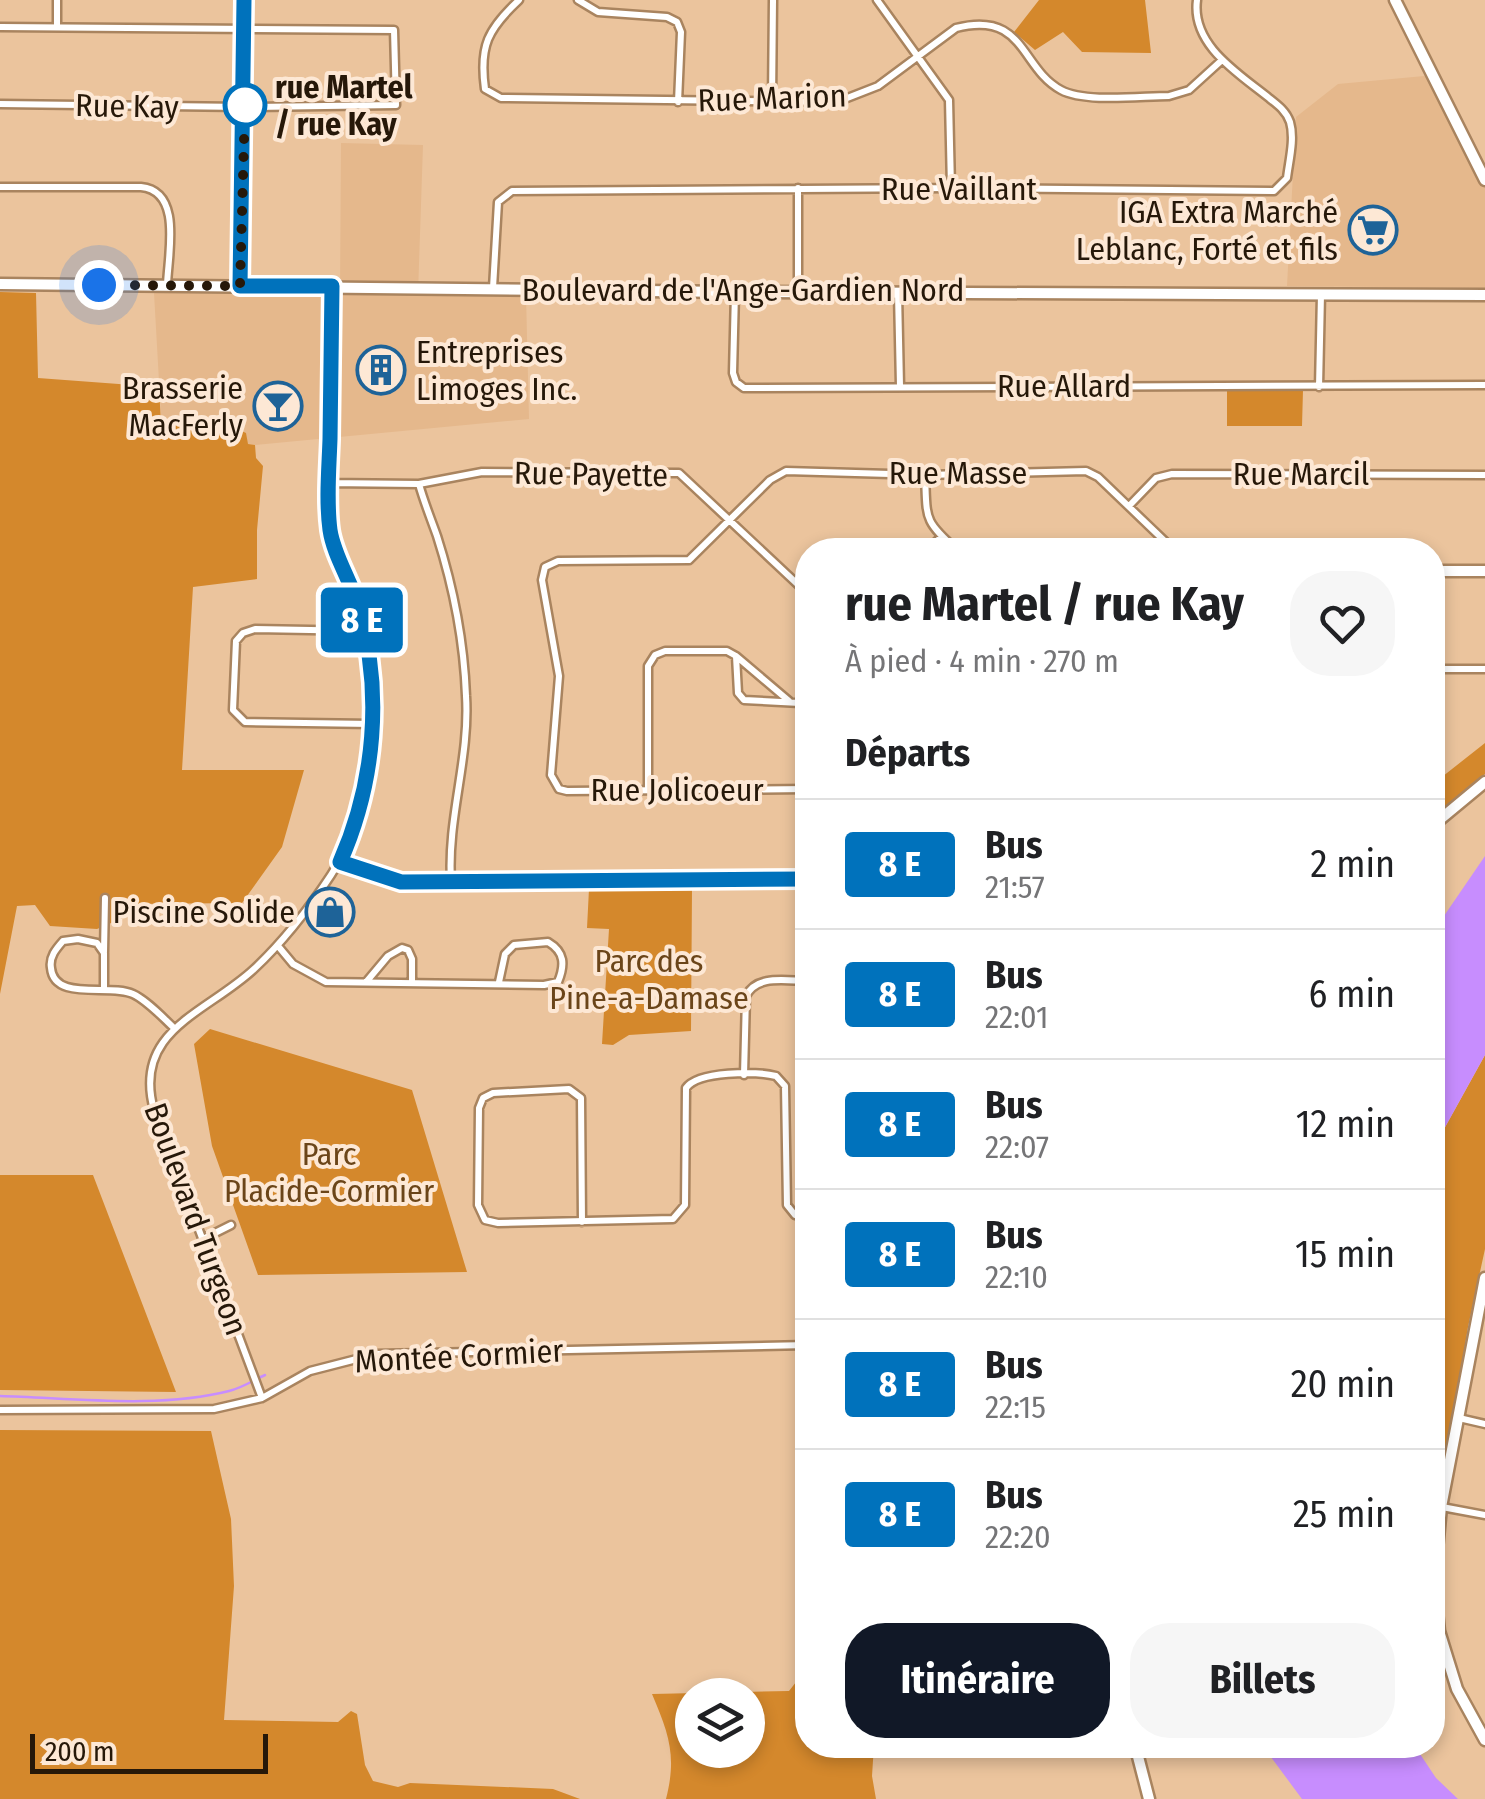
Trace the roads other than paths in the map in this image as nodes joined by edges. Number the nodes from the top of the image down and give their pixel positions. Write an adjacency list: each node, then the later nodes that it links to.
1 (57, 0): 10 (street)
2 (244, 0): 11 (street)
3 (519, 0): 15 (street, Rue Marion)
4 (578, 0): 15 (street)
5 (773, 0): 14 (street)
6 (876, 0): 12 (street)
7 (1198, 0): 13 (street, Rue Vaillant)
8 (1394, 0): 18 (main road)
9 (0, 27): 10 (street)
10 (57, 27): 11 (street)
11 (244, 27): 17 (street); 17 (street, Rue Kay)
12 (917, 56): 13 (street, Rue Marion); 14 (street, Rue Marion); 21 (street)
13 (1222, 60): 21 (street, Rue Vaillant)
14 (772, 101): 15 (street, Rue Marion)
15 (678, 102)
16 (0, 104): 17 (street, Rue Kay)
17 (245, 108): 24 (street)
18 (1485, 180)
19 (0, 187): 23 (street)
20 (798, 188): 21 (street, Rue Vaillant); 26 (street, Rue Vaillant); 28 (street)
21 (951, 188)
22 (0, 284): 23 (main road, Boulevard de l'Ange-Gardien Nord)
23 (167, 286): 24 (main road, Boulevard de l'Ange-Gardien Nord)
24 (240, 286): 25 (main road, Boulevard de l'Ange-Gardien Nord)
25 (332, 286): 26 (main road, Boulevard de l'Ange-Gardien Nord); 37 (street, Boulevard Turgeon)
26 (492, 288): 27 (main road, Boulevard de l'Ange-Gardien Nord)
27 (735, 292): 28 (main road, Boulevard de l'Ange-Gardien Nord); 33 (street, Rue Allard)
28 (798, 292): 29 (main road, Boulevard de l'Ange-Gardien Nord)
29 (898, 293): 30 (main road, Boulevard de l'Ange-Gardien Nord); 33 (street)
30 (1322, 294): 31 (main road, Boulevard de l'Ange-Gardien Nord); 34 (street)
31 (1485, 295)
32 (1485, 384): 34 (street, Rue Allard)
33 (900, 386): 34 (street, Rue Allard)
34 (1319, 386)
35 (925, 475): 39 (street, Rue Masse); 40 (street, Rue Masse); 41 (street)
36 (1485, 475): 39 (street, Rue Marcil)
37 (328, 484): 38 (street, Rue Payette); 46 (street, Boulevard Turgeon)
38 (419, 484): 40 (street, Rue Payette); 59 (street)
39 (1129, 506): 42 (street, Rue Masse)
40 (731, 520): 45 (street, Rue Payette); 55 (street, Rue Jolicoeur)
41 (942, 536)
42 (1162, 538)
43 (1445, 571): 44 (main road)
44 (1485, 571)
45 (795, 582)
46 (365, 631): 52 (street, Boulevard Turgeon); 52 (street)
47 (736, 656): 51 (street); 51 (street); 55 (street)
48 (1445, 669): 49 (street)
49 (1485, 669)
50 (795, 701): 51 (street)
51 (790, 702)
52 (372, 724): 57 (street, Boulevard Turgeon)
53 (1485, 782): 56 (main road)
54 (795, 789): 55 (street, Rue Jolicoeur)
55 (648, 790)
56 (1445, 815)
57 (340, 862): 59 (main road); 61 (street, Boulevard Turgeon)
58 (795, 880): 59 (main road)
59 (451, 882)
60 (105, 898): 62 (street)
61 (278, 946): 64 (street); 68 (street, Boulevard Turgeon)
62 (104, 953): 67 (street); 67 (street)
63 (795, 981): 69 (street)
64 (366, 982): 65 (street); 65 (street)
65 (412, 982): 66 (street)
66 (498, 982): 66 (street)
67 (104, 988): 68 (street)
68 (175, 1029): 73 (street, Boulevard Turgeon)
69 (744, 1074): 70 (street); 71 (street)
70 (795, 1216)
71 (582, 1222): 71 (street)
72 (231, 1225): 73 (street)
73 (203, 1238): 77 (street, Boulevard Turgeon)
74 (1485, 1278): 75 (main road)
75 (1480, 1334): 79 (main road)
76 (795, 1345): 77 (street, Montée Cormier)
77 (262, 1398): 78 (street, Montée Cormier)
78 (0, 1410)
79 (1459, 1418): 80 (street); 81 (main road)
80 (1485, 1424)
81 (1445, 1491)
82 (1445, 1507): 83 (street)
83 (1485, 1514)
84 (1445, 1646): 86 (main road)
85 (1485, 1707): 86 (main road)
86 (1468, 1710): 87 (main road)
87 (1485, 1740)
88 (1138, 1758): 89 (main road)
89 (1149, 1799)

